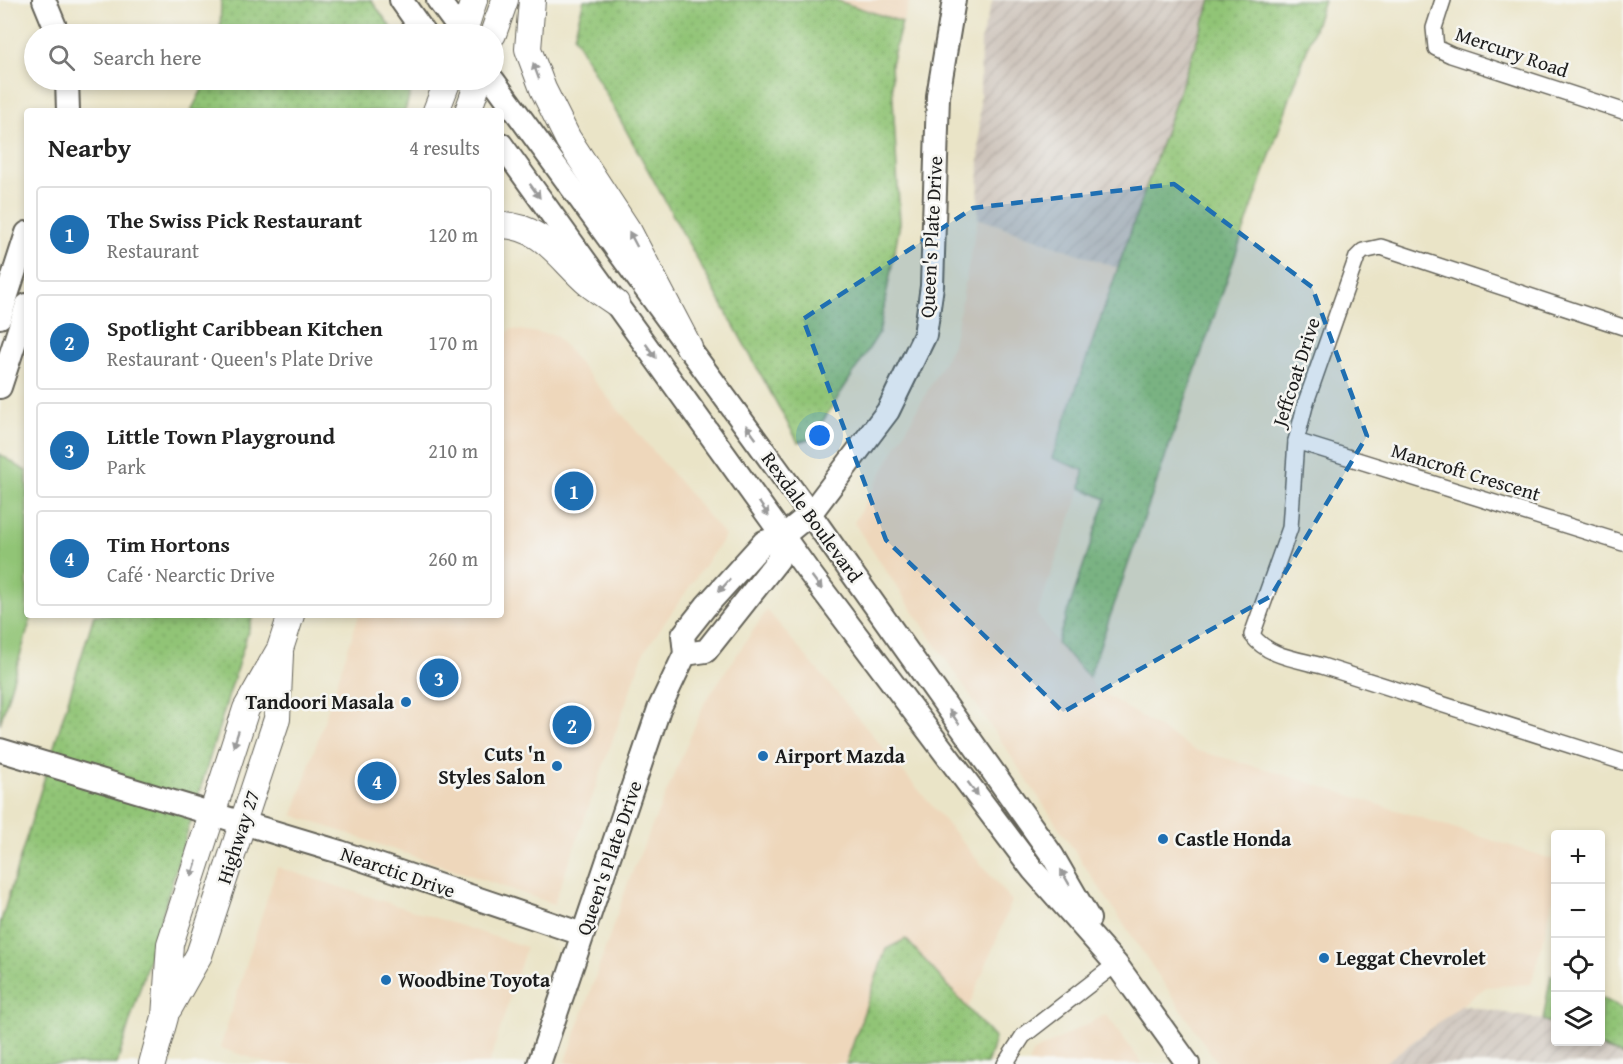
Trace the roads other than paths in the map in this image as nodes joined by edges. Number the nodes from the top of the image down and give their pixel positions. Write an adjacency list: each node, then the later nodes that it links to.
1 (44, 0): 9 (main road)
2 (401, 0): 10 (main road)
3 (438, 0): 11 (main road)
4 (474, 0): 12 (main road)
5 (505, 0): 13 (main road)
6 (532, 0): 27 (main road, one-way to 6)
7 (954, 0): 30 (main road, Queen's Plate Drive)
8 (1443, 0): 19 (street, Mercury Road)
9 (54, 24)
10 (418, 24)
11 (456, 24)
12 (466, 24)
13 (496, 24)
14 (67, 90): 17 (main road)
15 (444, 90): 18 (main road)
16 (500, 90): 27 (main road, Rexdale Boulevard)
17 (68, 108)
18 (437, 108)
19 (1623, 111)
20 (504, 148): 23 (main road, Rexdale Boulevard, one-way to 23)
21 (504, 225): 23 (main road)
22 (24, 242): 25 (main road)
23 (616, 303): 31 (main road, Rexdale Boulevard, one-way to 31)
24 (24, 314): 28 (main road)
25 (0, 317)
26 (1623, 327): 29 (street, Jeffcoat Drive)
27 (689, 347): 30 (main road, Rexdale Boulevard, one-way to 27)
28 (0, 387)
29 (1296, 441): 32 (street, Mancroft Crescent); 36 (street, Jeffcoat Drive)
30 (810, 514): 31 (main road, Queen's Plate Drive); 40 (main road, Rexdale Boulevard, one-way to 30)
31 (783, 536): 39 (main road, Queen's Plate Drive); 40 (main road, Rexdale Boulevard, one-way to 40)
32 (1623, 543)
33 (290, 618): 34 (main road, Highway 27)
34 (280, 649): 37 (main road, Highway 27, one-way to 37); 38 (main road, Highway 27)
35 (0, 750): 37 (main road, Nearctic Drive)
36 (1623, 762)
37 (213, 814): 38 (main road, Nearctic Drive); 41 (main road, Highway 27, one-way to 41)
38 (243, 822): 39 (main road, Nearctic Drive); 41 (main road, Highway 27)
39 (582, 934): 43 (main road, Queen's Plate Drive)
40 (1116, 964): 44 (street); 45 (main road, Rexdale Boulevard)
41 (165, 1017): 42 (main road, Highway 27)
42 (152, 1064)
43 (539, 1064)
44 (1005, 1064)
45 (1188, 1064)

